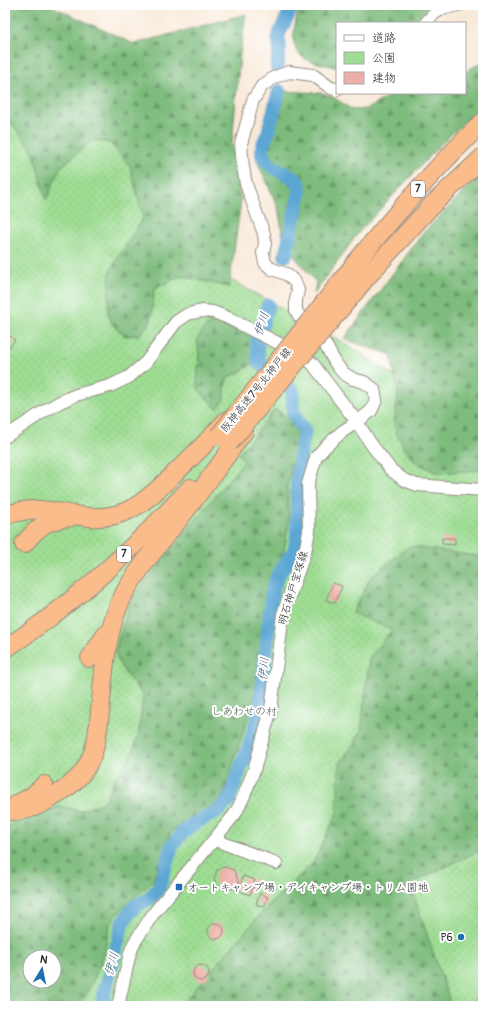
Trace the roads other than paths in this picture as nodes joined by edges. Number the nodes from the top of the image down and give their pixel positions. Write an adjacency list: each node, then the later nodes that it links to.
1 (458, 5): 2 (street)
2 (427, 22)
3 (336, 89): 6 (street, 明石神戸宝塚線)
4 (483, 122): 8 (highway, 阪神高速7号北神戸線 / 7, bridge)
5 (483, 157): 8 (highway, 阪神高速7号北神戸線 / 7, bridge)
6 (358, 422): 7 (street); 9 (street); 20 (street, 明石神戸宝塚線)
7 (5, 438)
8 (224, 440): 11 (highway, 7); 13 (highway, 7); 14 (highway, 阪神高速7号北神戸線 / 7); 15 (highway, 阪神高速7号北神戸線 / 7)
9 (483, 490)
10 (5, 516): 11 (highway, 7)
11 (82, 516): 12 (highway)
12 (24, 544)
13 (112, 624): 16 (highway); 19 (highway, 7)
14 (5, 635)
15 (5, 649)
16 (90, 658)
17 (44, 785): 18 (highway)
18 (5, 806)
19 (5, 811)
20 (215, 840): 21 (street); 23 (street, 明石神戸宝塚線)
21 (276, 863)
22 (483, 1003): 24 (street)
23 (118, 1006)
24 (481, 1006)

